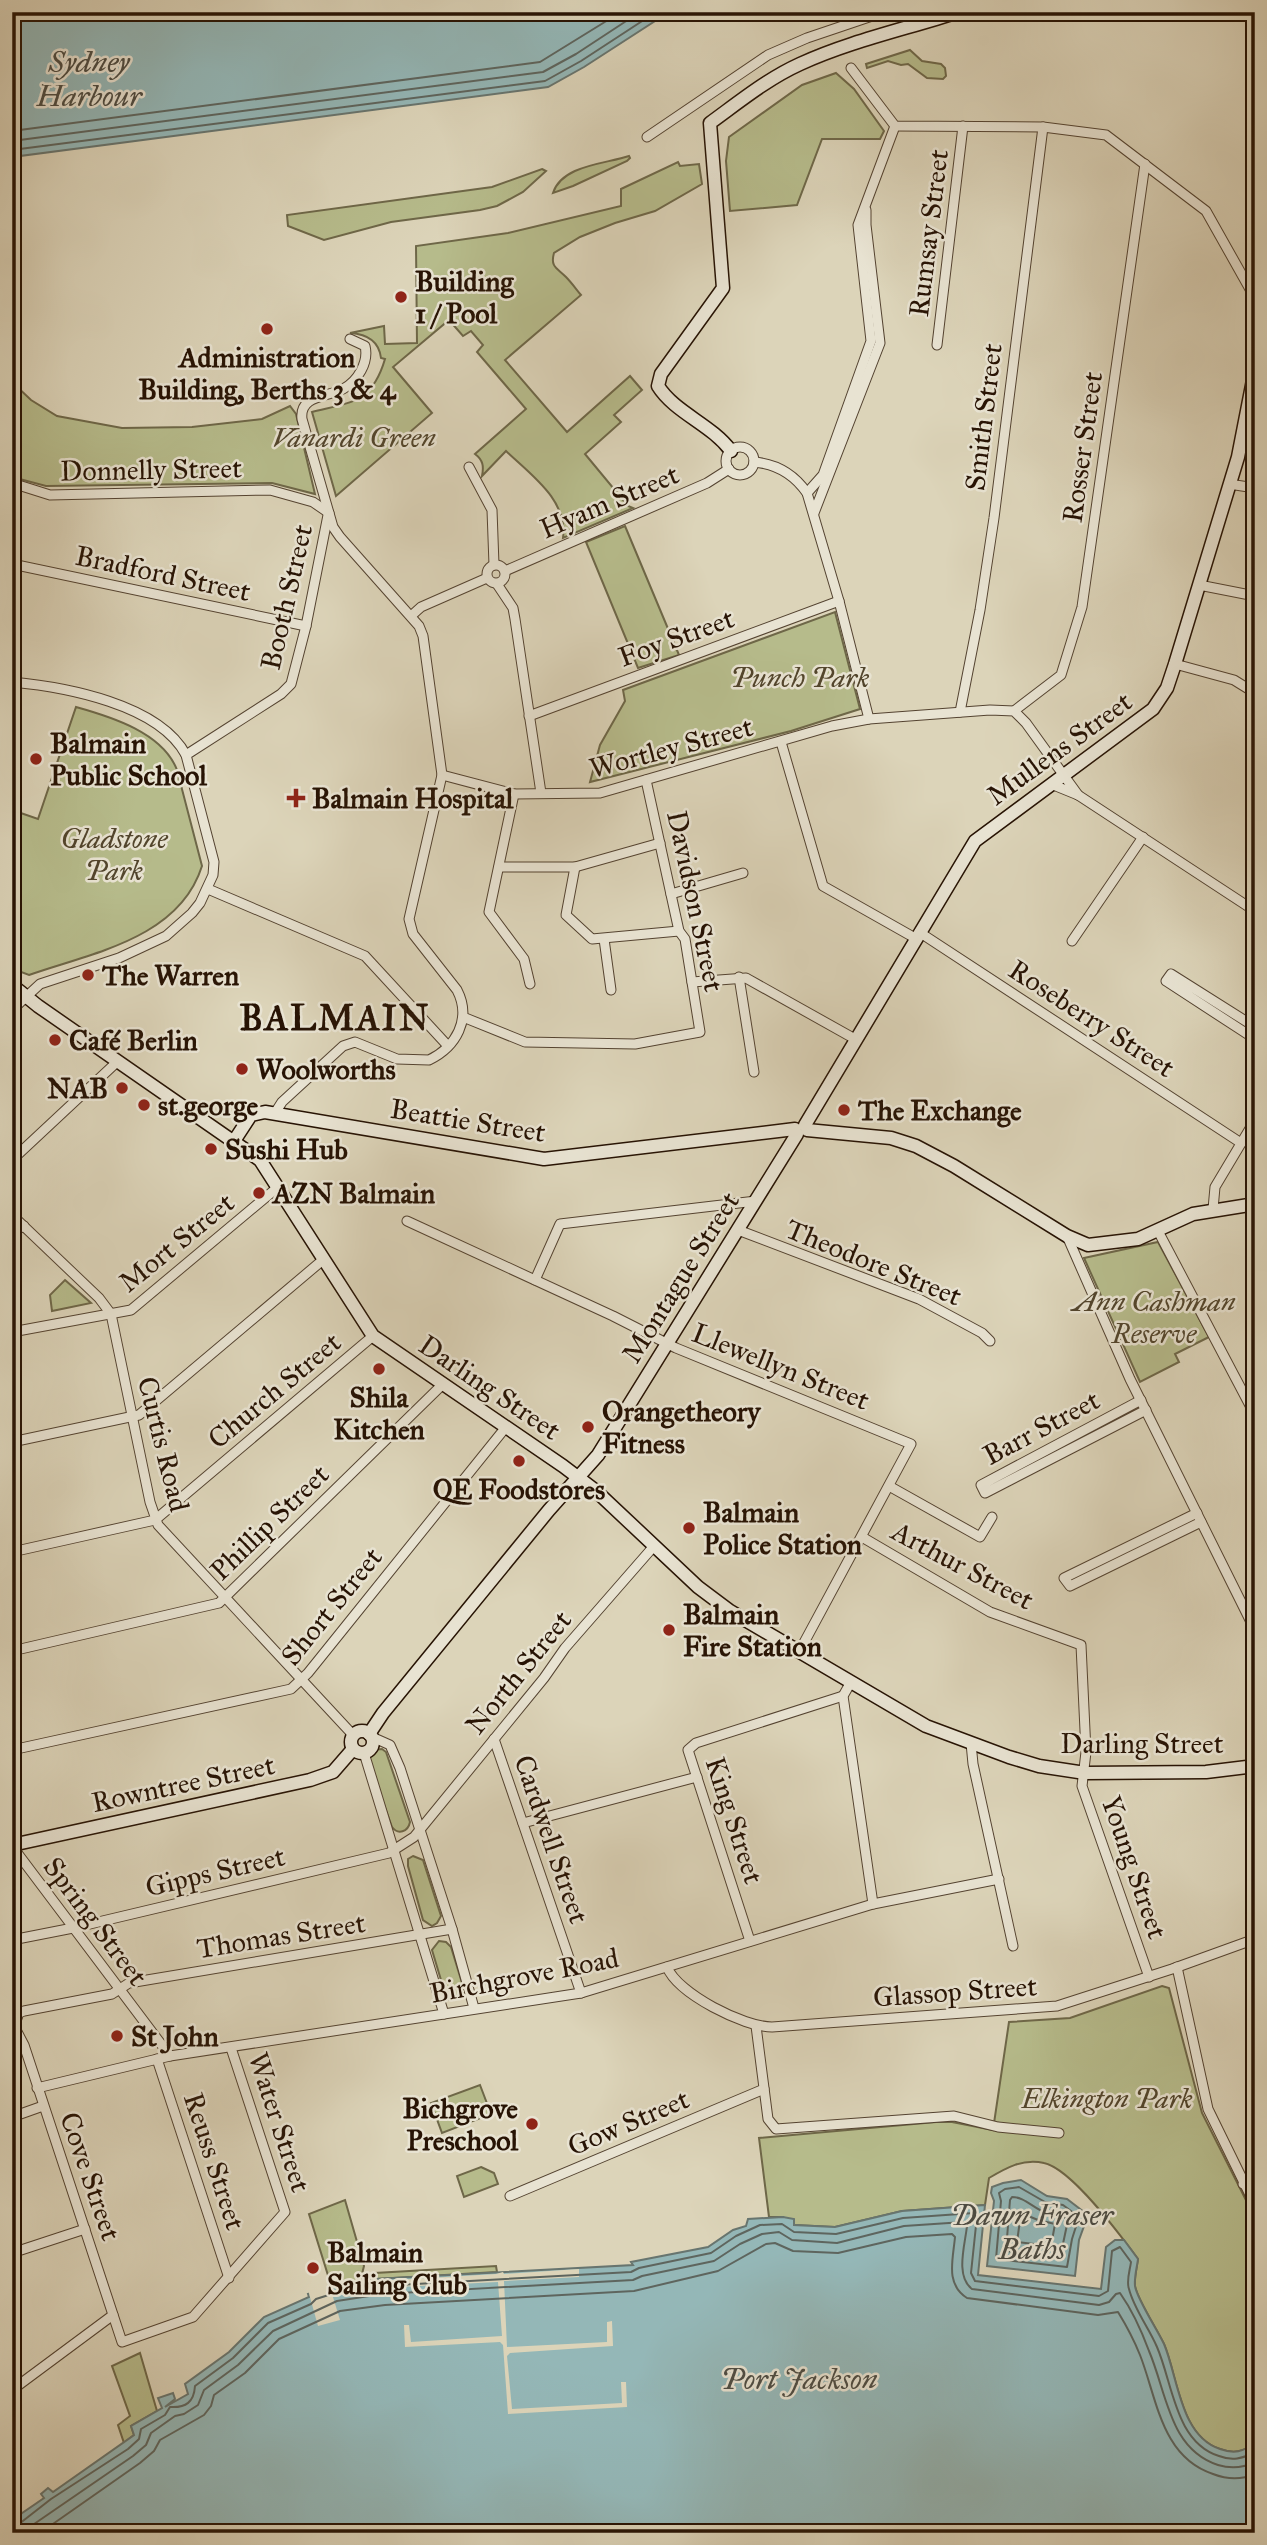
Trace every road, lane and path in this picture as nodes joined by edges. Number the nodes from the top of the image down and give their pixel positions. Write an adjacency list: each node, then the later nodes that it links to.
1 (884, 12): 7 (street)
2 (958, 12): 15 (street)
3 (851, 68): 5 (street)
4 (963, 125): 5 (street); 6 (street); 12 (street, Rumsay Street)
5 (895, 126): 11 (street)
6 (1043, 127): 8 (street); 39 (street, Smith Street)
7 (647, 137)
8 (1145, 164): 9 (street); 38 (street, Rosser Street)
9 (1255, 298)
10 (351, 339): 23 (street, Booth Street)
11 (875, 342): 22 (street); 24 (street)
12 (937, 345)
13 (1255, 370): 14 (street, Mullens Street)
14 (1250, 426): 20 (street, Mullens Street)
15 (730, 451): 16 (street); 18 (street)
16 (754, 462): 18 (street); 22 (street)
17 (468, 467): 26 (street)
18 (729, 469): 27 (street, Hyam Street)
19 (12, 483): 23 (street, Donnelly Street)
20 (1229, 484): 21 (street); 30 (street, Mullens Street)
21 (1255, 488)
22 (807, 493): 24 (street)
23 (329, 513): 33 (street); 34 (street, Booth Street)
24 (814, 513): 32 (street)
25 (12, 564): 34 (street, Bradford Street)
26 (494, 565): 27 (street); 28 (street)
27 (505, 571): 29 (street)
28 (487, 578): 29 (street); 33 (street)
29 (497, 584): 40 (street)
30 (1199, 585): 31 (street); 35 (street, Mullens Street)
31 (1255, 596)
32 (839, 601): 40 (street, Foy Street); 41 (street)
33 (411, 616): 45 (street)
34 (306, 626): 43 (street, Booth Street)
35 (1175, 664): 37 (street); 44 (street, Mullens Street)
36 (12, 682): 43 (street)
37 (1255, 693)
38 (1014, 711): 39 (street, Wortley Street); 44 (street)
39 (960, 712): 41 (street, Wortley Street)
40 (529, 716): 48 (street)
41 (869, 719): 42 (street, Wortley Street)
42 (781, 742): 46 (street, Wortley Street); 60 (street, Roseberry Street)
43 (186, 755): 56 (street)
44 (1065, 774): 47 (street, Mullens Street); 50 (street)
45 (442, 775): 49 (street, Wortley Street); 71 (street)
46 (646, 780): 48 (street, Wortley Street); 52 (street, Davidson Street)
47 (1051, 784): 50 (street); 60 (street, Mullens Street)
48 (541, 793): 49 (street, Wortley Street)
49 (514, 794): 53 (street)
50 (1078, 795): 51 (street)
51 (1143, 837): 58 (street); 62 (street)
52 (660, 844): 54 (street); 57 (street, Davidson Street)
53 (499, 867): 54 (street); 65 (street)
54 (575, 867): 61 (street)
55 (743, 873): 57 (street)
56 (208, 889): 68 (street); 75 (street)
57 (671, 894): 59 (street, Davidson Street)
58 (1255, 911)
59 (679, 931): 61 (street); 64 (street, Davidson Street)
60 (917, 935): 74 (street, Mullens Street); 82 (street, Roseberry Street)
61 (604, 939): 67 (street)
62 (1072, 941)
63 (739, 977): 64 (street); 74 (street); 77 (street)
64 (692, 982): 71 (street, Davidson Street)
65 (530, 984)
66 (12, 985): 68 (street, Darling Street)
67 (611, 990)
68 (26, 997): 69 (street); 76 (street, Darling Street)
69 (12, 1010)
70 (1228, 1015): 70 (street); 72 (street); 73 (street)
71 (463, 1017): 75 (street)
72 (1255, 1027)
73 (1255, 1039)
74 (855, 1040): 80 (street, Mullens Street)
75 (448, 1046): 78 (street)
76 (118, 1060): 81 (street, Darling Street); 83 (street)
77 (754, 1072)
78 (275, 1113): 80 (street, Beattie Street); 81 (street, Beattie Street)
79 (1255, 1120): 82 (street)
80 (801, 1129): 85 (street, Montague Street); 94 (street, Beattie Street)
81 (234, 1141): 84 (street, Darling Street)
82 (1241, 1143): 87 (street)
83 (12, 1160)
84 (278, 1187): 95 (street, Darling Street); 97 (street, Mort Street)
85 (756, 1200): 91 (street, Montague Street); 96 (street)
86 (1255, 1204): 87 (street, Beattie Street)
87 (1213, 1209): 92 (street, Beattie Street)
88 (12, 1215): 90 (street, Curtis Road)
89 (407, 1221): 96 (street, Llewellyn Street)
90 (24, 1226): 93 (street); 97 (street, Curtis Road)
91 (738, 1230): 100 (street, Theodore Street); 101 (street, Montague Street)
92 (1158, 1231): 94 (street, Beattie Street); 105 (street)
93 (12, 1232)
94 (1067, 1236): 103 (street)
95 (324, 1259): 99 (street, Darling Street); 106 (street)
96 (535, 1280): 101 (street, Llewellyn Street)
97 (111, 1314): 98 (street, Mort Street); 106 (street, Curtis Road)
98 (12, 1332)
99 (373, 1336): 102 (street, Darling Street); 115 (street, Church Street)
100 (990, 1341)
101 (667, 1343): 111 (street, Montague Street); 112 (street, Llewellyn Street)
102 (443, 1384): 107 (street, Darling Street); 120 (street, Phillip Street)
103 (1141, 1400): 104 (street); 109 (street, Barr Street)
104 (1146, 1410): 109 (street, Barr Street); 114 (street)
105 (1255, 1415)
106 (132, 1418): 108 (street); 115 (street, Curtis Road)
107 (506, 1427): 111 (street, Darling Street); 124 (street, Short Street)
108 (12, 1442)
109 (1068, 1444): 110 (street, Barr Street)
110 (1022, 1468)
111 (578, 1478): 117 (street, Darling Street); 128 (street)
112 (889, 1486): 113 (street); 116 (street)
113 (992, 1517)
114 (1199, 1518): 119 (street); 121 (street)
115 (155, 1520): 118 (street, Church Street); 120 (street, Curtis Road)
116 (862, 1537): 123 (street); 134 (street, Arthur Street)
117 (654, 1546): 123 (street, Darling Street); 129 (street, North Street)
118 (12, 1552)
119 (1111, 1560)
120 (225, 1598): 122 (street, Phillip Street); 124 (street, Curtis Road)
121 (1255, 1630)
122 (12, 1651)
123 (799, 1652): 125 (street, Darling Street)
124 (300, 1681): 127 (street, Curtis Road); 131 (street, Short Street)
125 (851, 1682): 126 (street); 130 (street, Darling Street)
126 (843, 1696): 135 (street, King Street); 142 (street)
127 (353, 1735): 128 (street); 132 (street)
128 (370, 1736): 132 (street); 138 (street)
129 (494, 1740): 137 (street, Cardwell Street); 138 (street, North Street)
130 (971, 1743): 134 (street, Darling Street); 141 (street)
131 (12, 1750)
132 (359, 1751): 139 (street, Rowntree Street); 140 (street)
133 (1255, 1766): 134 (street, Darling Street)
134 (1085, 1773): 152 (street, Young Street)
135 (697, 1777): 137 (street); 148 (street, King Street)
136 (12, 1819): 139 (street, Spring Street)
137 (523, 1823): 154 (street, Cardwell Street)
138 (419, 1828): 140 (street, Gipps Street); 144 (street)
139 (14, 1845): 143 (street, Spring Street)
140 (393, 1849): 143 (street, Gipps Street); 145 (street)
141 (999, 1879): 142 (street, Birchgrove Road); 149 (street)
142 (873, 1904): 148 (street, Birchgrove Road)
143 (73, 1928): 147 (street, Gipps Street); 153 (street, Spring Street)
144 (452, 1929): 145 (street, Thomas Street); 155 (street)
145 (420, 1936): 153 (street, Thomas Street); 156 (street)
146 (1255, 1939): 151 (street, Glassop Street)
147 (12, 1940)
148 (750, 1941): 150 (street, Birchgrove Road)
149 (1013, 1946)
150 (667, 1967): 154 (street, Birchgrove Road); 158 (street, Glassop Street)
151 (1177, 1967): 152 (street, Glassop Street); 168 (street)
152 (1149, 1977): 158 (street, Glassop Street)
153 (119, 1989): 157 (street, Thomas Street); 160 (street, Spring Street)
154 (581, 1993): 155 (street, Birchgrove Road)
155 (474, 2008): 156 (street, Birchgrove Road)
156 (444, 2014): 159 (street, Birchgrove Road)
157 (13, 2026): 162 (street, Cove Street)
158 (756, 2026): 163 (street)
159 (230, 2048): 160 (street, Birchgrove Road); 173 (street, Water Street)
160 (170, 2056): 161 (street, Birchgrove Road)
161 (157, 2059): 162 (street, Birchgrove Road); 173 (street, Reuss Street)
162 (37, 2088): 164 (street, Cove Street)
163 (764, 2089): 166 (street); 169 (street, Gow Street)
164 (43, 2106): 165 (street); 171 (street, Cove Street)
165 (12, 2117)
166 (1059, 2133)
167 (1255, 2173): 168 (street)
168 (1243, 2184): 170 (street)
169 (510, 2196)
170 (1255, 2205)
171 (85, 2229): 172 (street); 174 (street, Cove Street)
172 (12, 2253)
173 (229, 2278): 174 (street, Cove Street)
174 (113, 2315): 175 (street)
175 (12, 2390)

